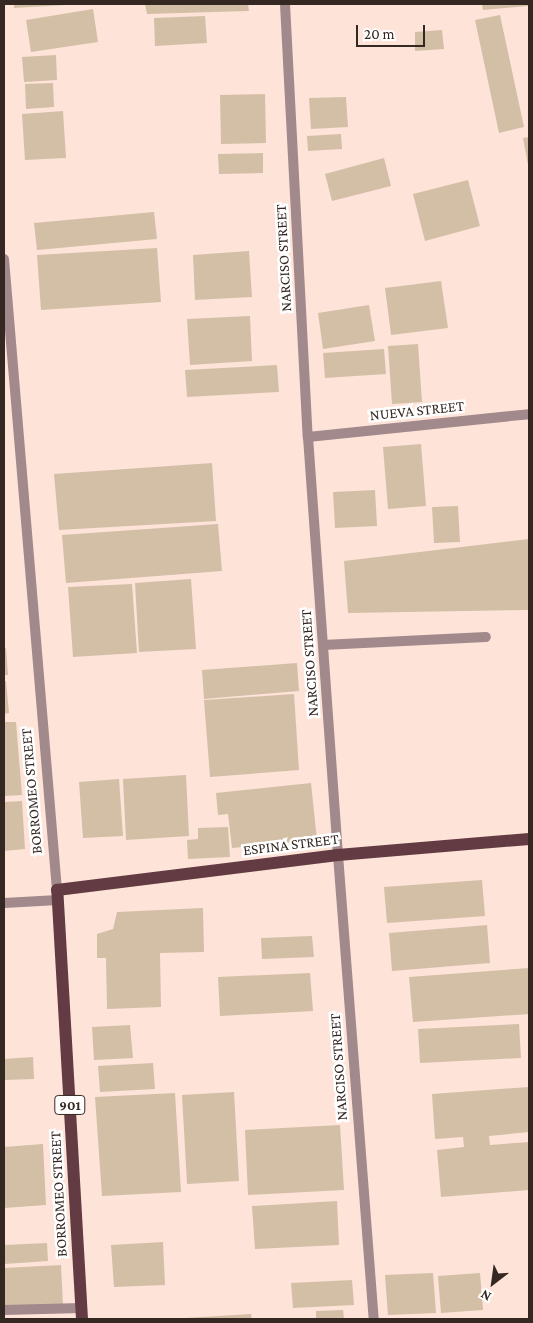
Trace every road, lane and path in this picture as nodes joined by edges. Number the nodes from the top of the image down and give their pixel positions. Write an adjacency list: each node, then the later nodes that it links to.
1 (285, 4): 5 (street, NARCISO STREET)
2 (4, 260): 3 (street, BORROMEO STREET / 901)
3 (5, 292): 10 (street, BORROMEO STREET / 901)
4 (529, 414): 5 (street, NUEVA STREET)
5 (308, 437): 7 (street, NARCISO STREET)
6 (486, 637): 7 (street)
7 (323, 645): 9 (street, NARCISO STREET)
8 (529, 839): 9 (main road, ESPINA STREET)
9 (338, 855): 10 (main road, ESPINA STREET); 14 (street, NARCISO STREET)
10 (58, 895): 11 (street); 13 (main road, BORROMEO STREET / 901)
11 (4, 903)
12 (4, 1310): 13 (street)
13 (82, 1314)
14 (374, 1319)

